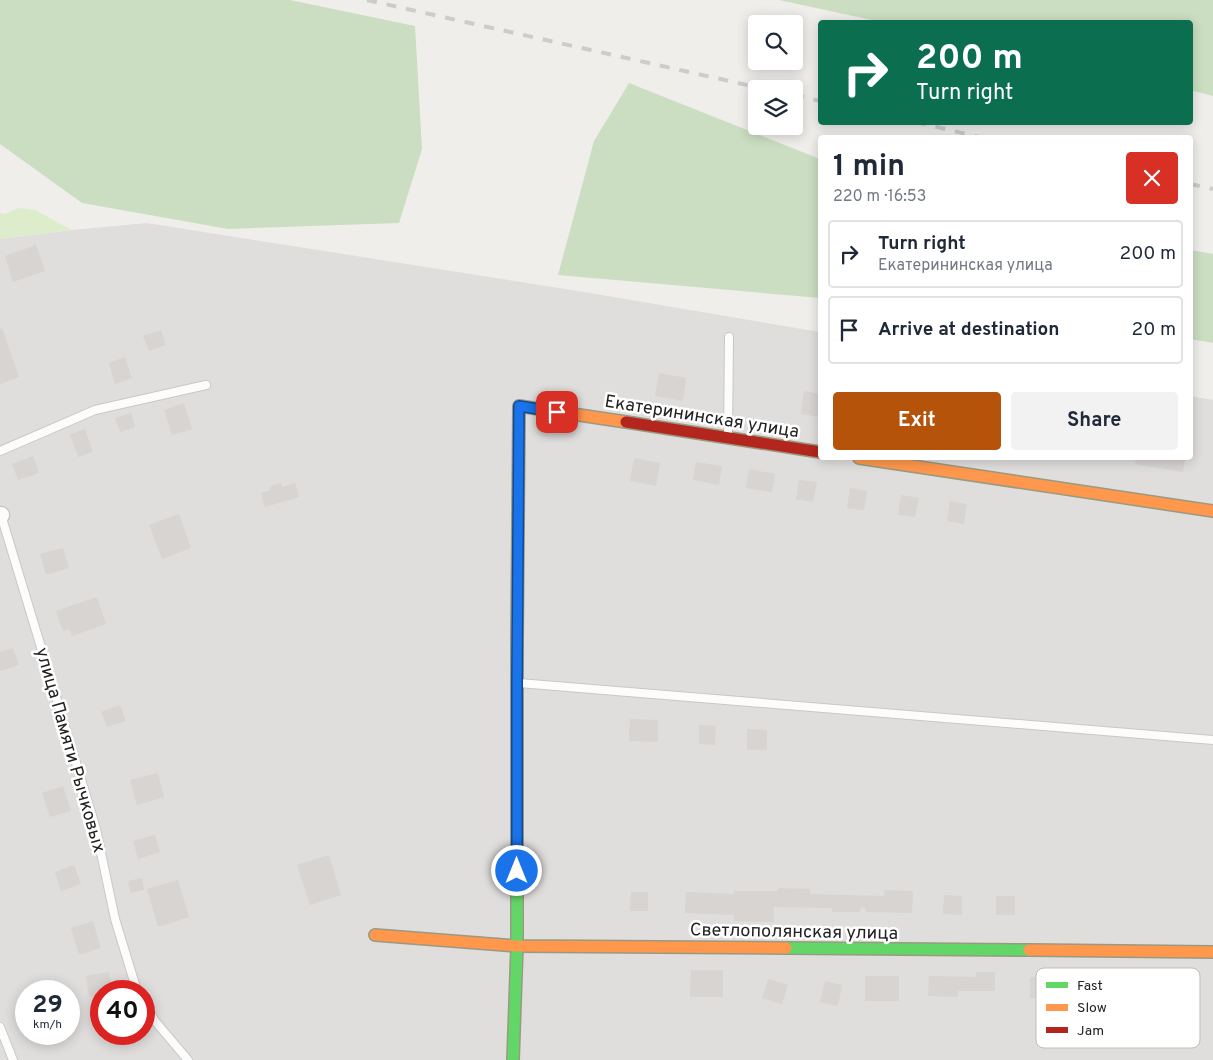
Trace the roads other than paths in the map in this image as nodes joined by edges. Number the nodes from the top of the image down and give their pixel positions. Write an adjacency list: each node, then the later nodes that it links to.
1 (729, 337): 3 (lane)
2 (206, 385): 4 (lane)
3 (728, 438): 5 (street, Екатерининская улица); 9 (street, Екатерининская улица)
4 (0, 451)
5 (818, 452)
6 (872, 460): 7 (street)
7 (1213, 511)
8 (0, 514): 14 (lane, улица Памяти Рычковых)
9 (517, 683): 10 (lane); 12 (street)
10 (1213, 740)
11 (375, 935): 12 (street, Светлополянская улица)
12 (517, 946): 13 (street, Светлополянская улица); 19 (street)
13 (1213, 952)
14 (134, 980)
15 (155, 1021): 18 (lane)
16 (0, 1027): 17 (lane)
17 (13, 1060)
18 (188, 1060)
19 (513, 1060)

